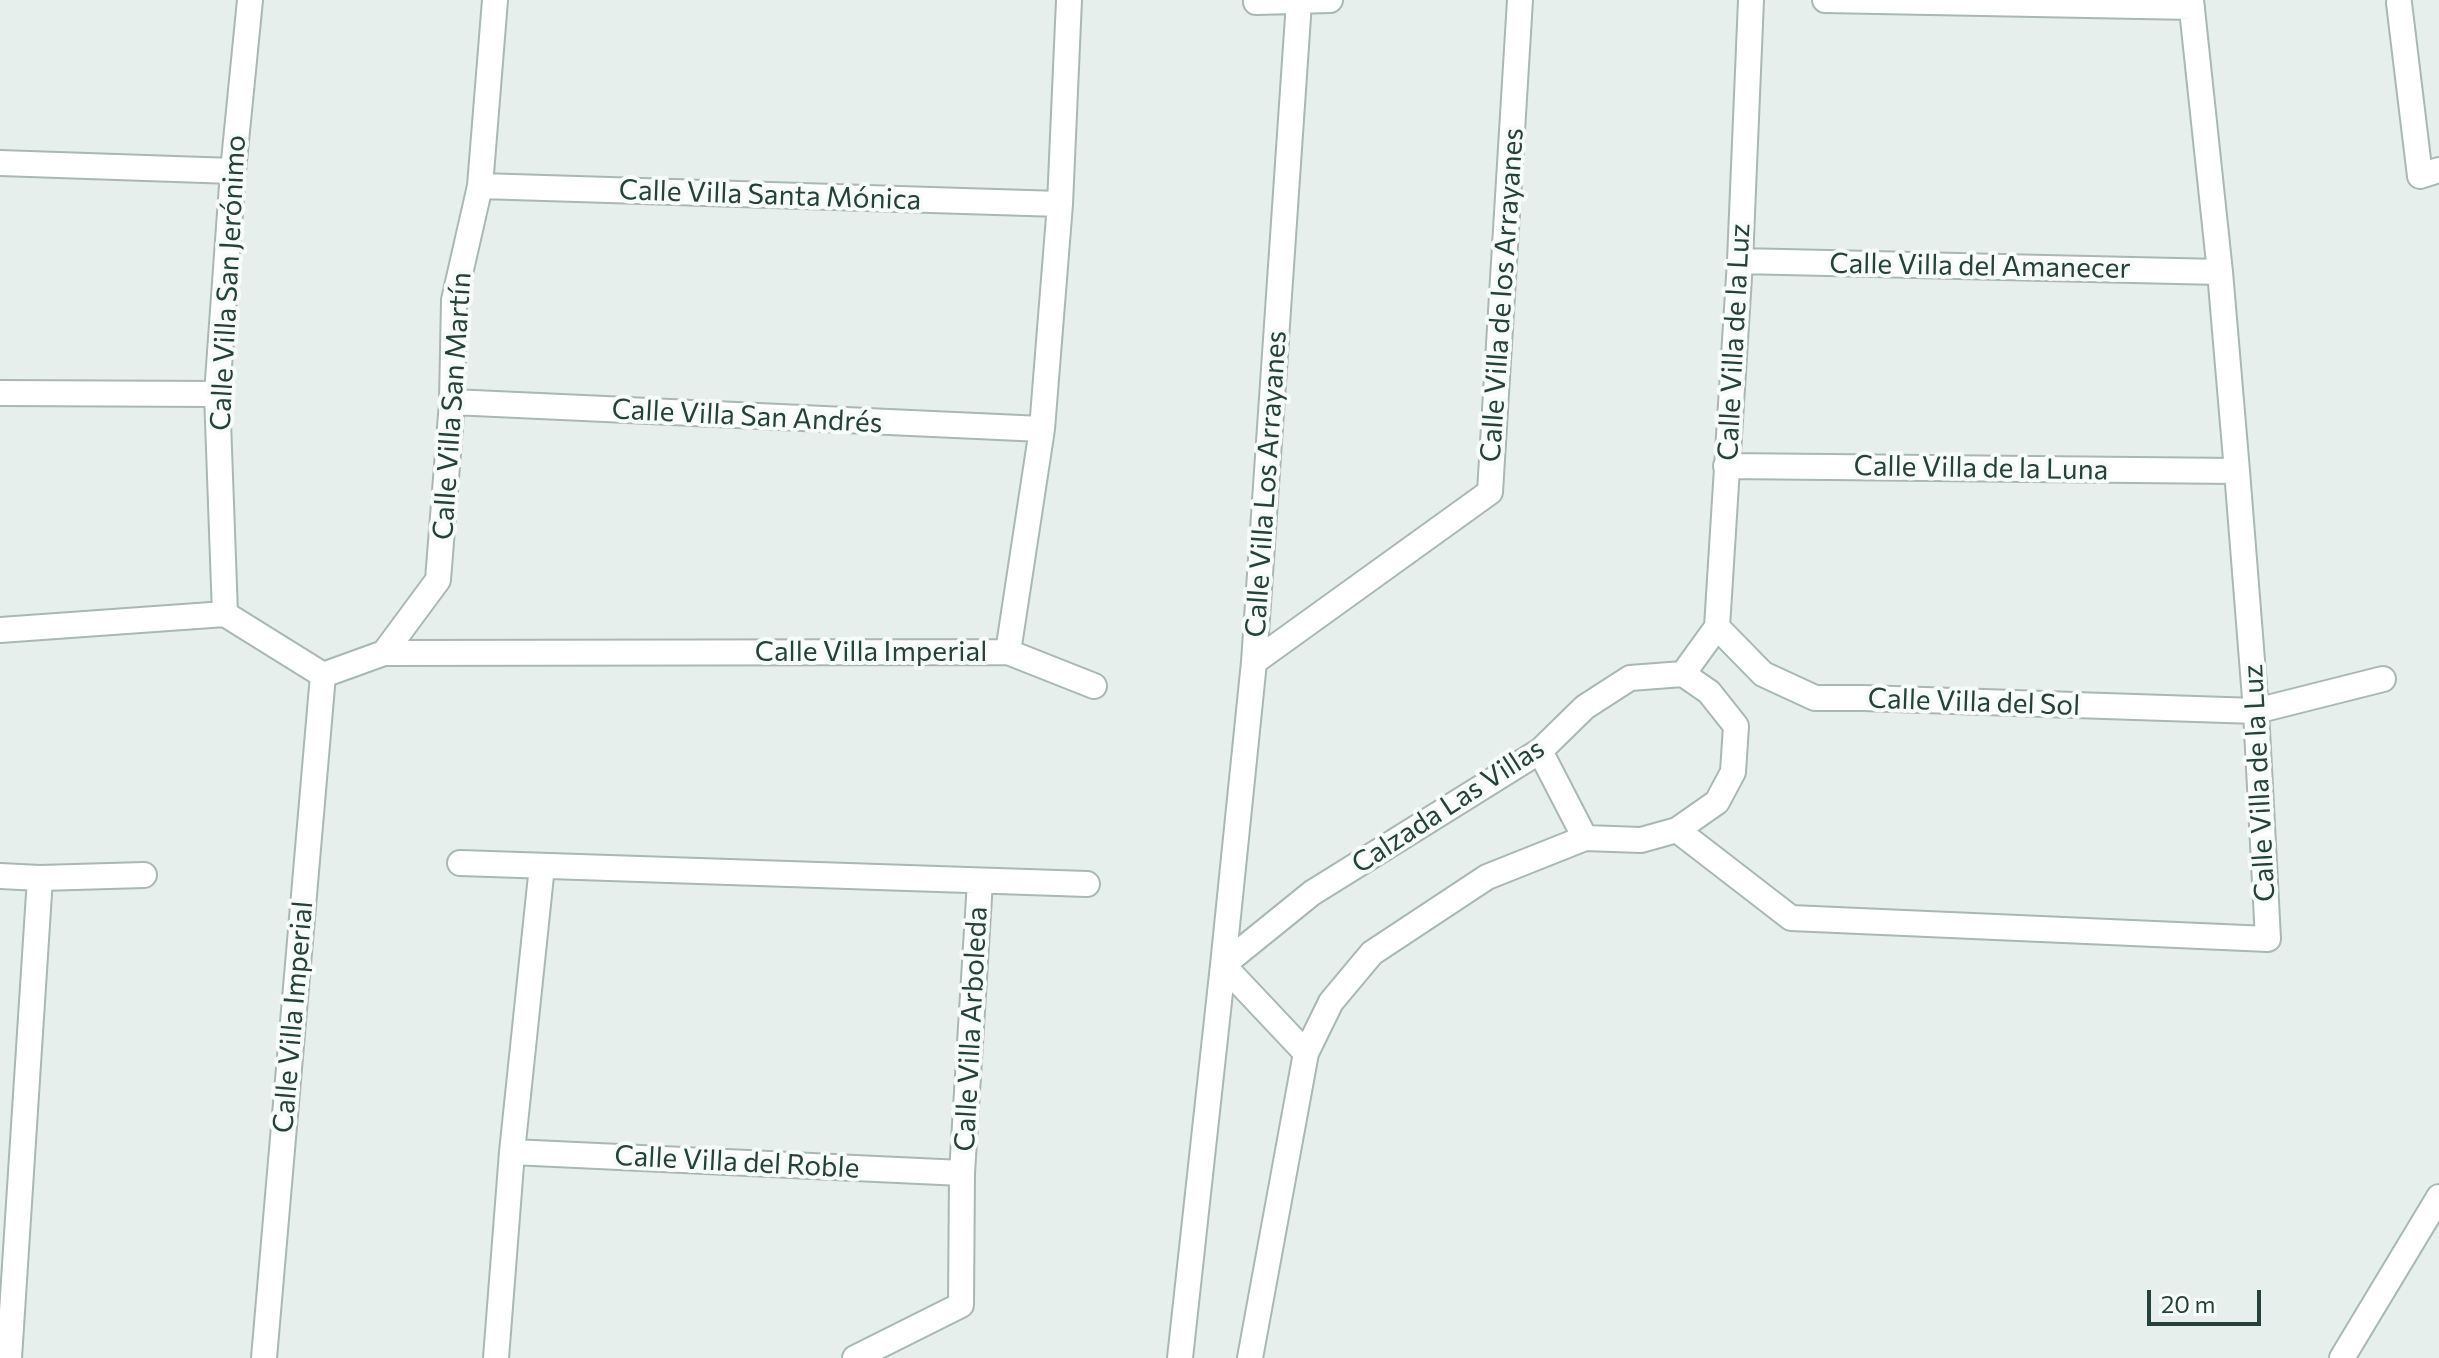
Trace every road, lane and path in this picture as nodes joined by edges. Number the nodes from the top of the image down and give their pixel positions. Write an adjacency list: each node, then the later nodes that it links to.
1 (250, 0): 13 (street, Calle Villa San Jerónimo)
2 (495, 0): 15 (street, Calle Villa San Martín)
3 (1069, 0): 16 (street, Calle Villa Imperial)
4 (1330, 0): 9 (street)
5 (1520, 0): 30 (street, Calle Villa de los Arrayanes)
6 (1751, 0): 17 (street, Calle Villa de la Luz)
7 (1825, 0): 11 (street, Calle Villa de la Luz)
8 (1256, 2): 9 (street)
9 (1299, 2): 30 (street, Calle Villa Los Arrayanes)
10 (2399, 3): 14 (street)
11 (2192, 4): 18 (street, Calle Villa de la Luz)
12 (0, 163): 13 (street)
13 (233, 171): 20 (street, Calle Villa San Jerónimo)
14 (2430, 173)
15 (480, 186): 16 (street, Calle Villa Santa Mónica); 21 (street, Calle Villa San Martín)
16 (1060, 204): 22 (street, Calle Villa Imperial)
17 (1740, 261): 18 (street, Calle Villa del Amanecer); 23 (street, Calle Villa de la Luz)
18 (2220, 272): 24 (street, Calle Villa de la Luz)
19 (0, 393): 20 (street)
20 (217, 394): 25 (street, Calle Villa San Jerónimo)
21 (452, 402): 22 (street, Calle Villa San Andrés); 29 (street, Calle Villa San Martín)
22 (1042, 429): 28 (street, Calle Villa Imperial)
23 (1726, 466): 24 (street, Calle Villa de la Luna); 26 (street, Calle Villa de la Luz)
24 (2237, 471): 35 (street, Calle Villa de la Luz)
25 (225, 614): 27 (street); 32 (street)
26 (1717, 627): 31 (street); 35 (street, Calle Villa del Sol)
27 (0, 630)
28 (1008, 652): 29 (street, Calle Villa Imperial); 34 (street)
29 (384, 653): 32 (street, Calle Villa Imperial)
30 (1254, 662): 46 (street, Calle Villa Los Arrayanes)
31 (1683, 674): 36 (street, Calzada Las Villas); 37 (street)
32 (323, 675): 53 (street, Calle Villa Imperial)
33 (2383, 679): 35 (street, Calle Villa del Sol)
34 (1094, 686)
35 (2256, 711): 37 (street, Calle Villa de la Luz)
36 (1540, 751): 38 (street); 46 (street, Calzada Las Villas)
37 (1677, 830): 38 (street)
38 (1585, 838): 47 (street)
39 (460, 863): 40 (street, Calle Villa Arboleda)
40 (542, 866): 44 (street, Calle Villa Arboleda); 48 (street)
41 (144, 875): 43 (street)
42 (0, 876): 43 (street)
43 (40, 878): 51 (street)
44 (980, 881): 45 (street); 49 (street, Calle Villa Arboleda)
45 (1087, 884)
46 (1223, 965): 47 (street); 56 (street)
47 (1306, 1053): 57 (street)
48 (512, 1152): 49 (street, Calle Villa del Roble); 54 (street)
49 (962, 1173): 55 (street, Calle Villa Arboleda)
50 (2439, 1197): 58 (street)
51 (5, 1325): 52 (street)
52 (9, 1358)
53 (264, 1358)
54 (496, 1358)
55 (855, 1358)
56 (1180, 1358)
57 (1250, 1358)
58 (2342, 1358)

